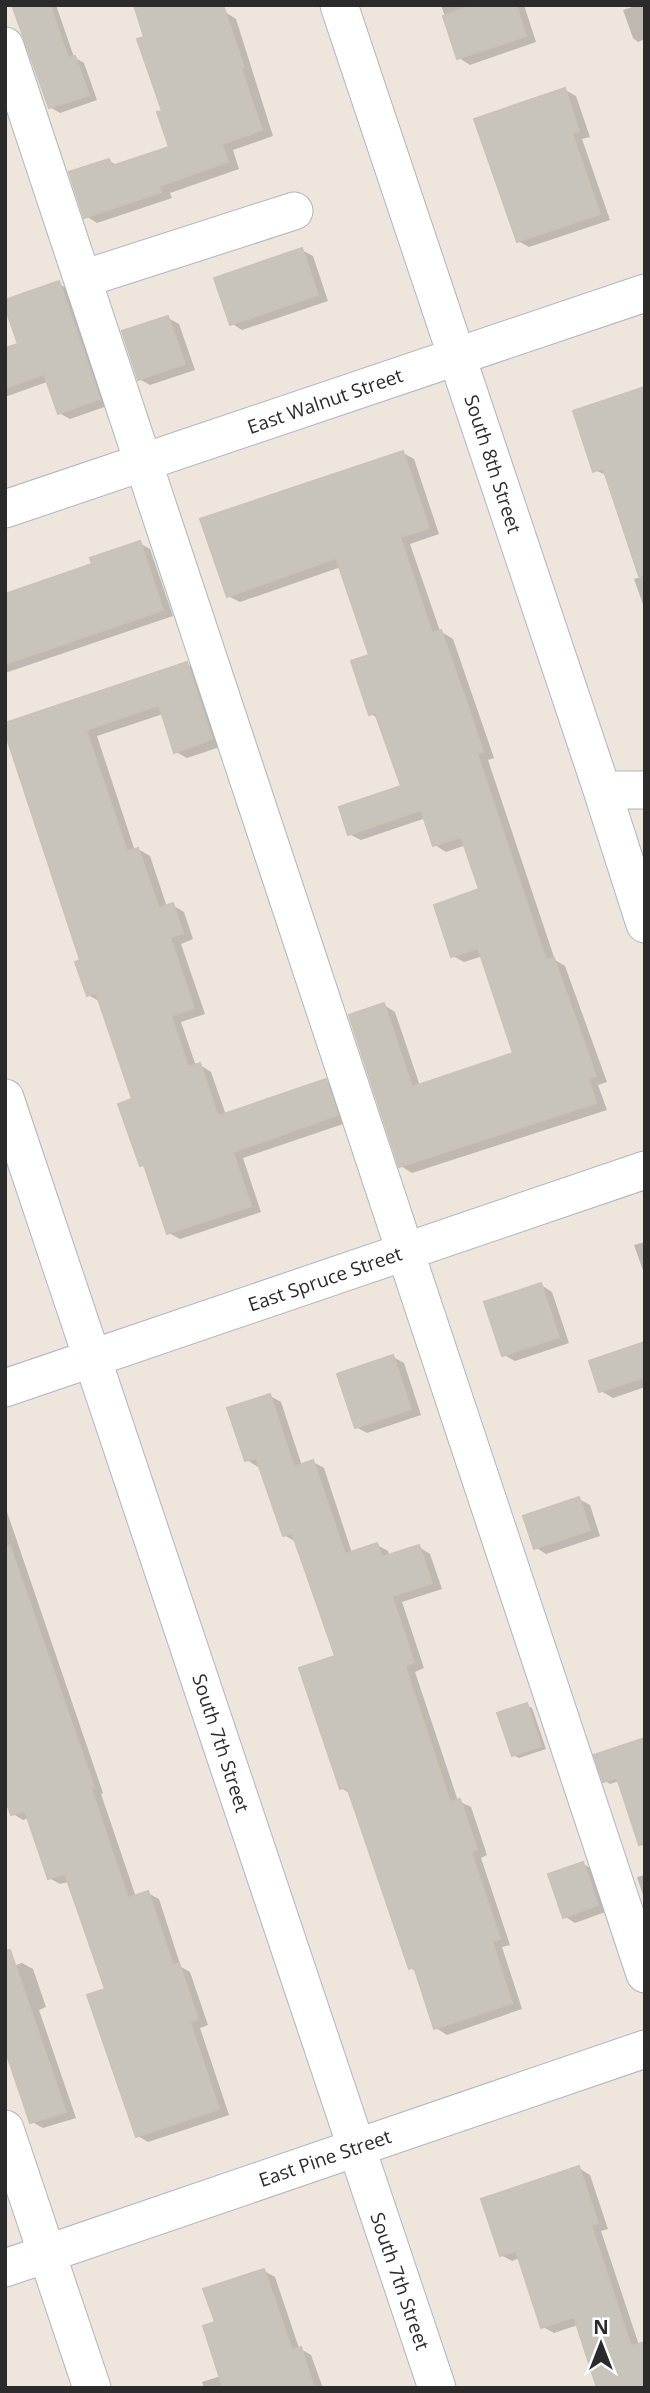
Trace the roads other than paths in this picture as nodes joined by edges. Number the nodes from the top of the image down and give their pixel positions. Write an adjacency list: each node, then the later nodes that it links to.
1 (338, 5): 6 (street, South 8th Street)
2 (5, 46): 4 (street)
3 (294, 211): 4 (street)
4 (83, 279): 7 (street)
5 (645, 293): 6 (street, East Walnut Street)
6 (457, 356): 7 (street, East Walnut Street); 9 (street, South 8th Street)
7 (144, 462): 8 (street, East Walnut Street); 14 (street)
8 (5, 509)
9 (602, 790): 10 (street); 11 (street, South 8th Street)
10 (645, 790)
11 (645, 924)
12 (5, 1098): 15 (street, South 7th Street)
13 (645, 1170): 14 (street, East Spruce Street)
14 (404, 1252): 15 (street, East Spruce Street); 17 (street)
15 (93, 1358): 16 (street, East Spruce Street); 20 (street, South 7th Street)
16 (5, 1388)
17 (645, 1974)
18 (645, 2049): 20 (street, East Pine Street)
19 (5, 2129): 21 (street)
20 (355, 2148): 21 (street, East Pine Street); 24 (street, South 7th Street)
21 (47, 2253): 22 (street, East Pine Street); 23 (street)
22 (5, 2268)
23 (92, 2388)
24 (436, 2388)

